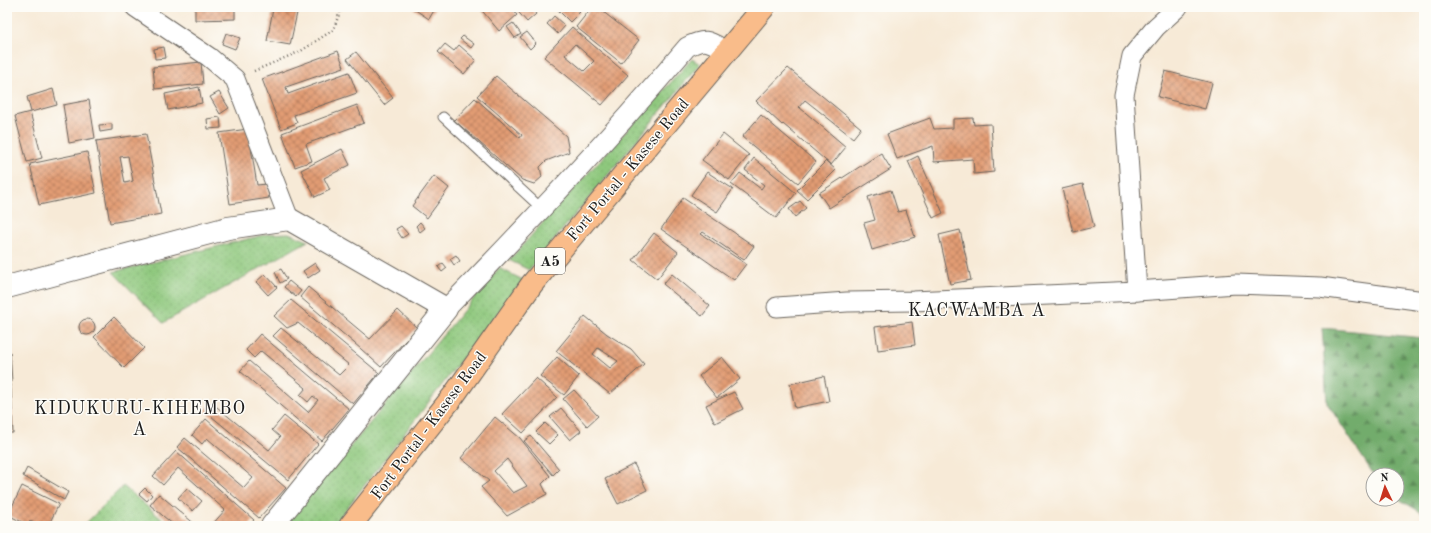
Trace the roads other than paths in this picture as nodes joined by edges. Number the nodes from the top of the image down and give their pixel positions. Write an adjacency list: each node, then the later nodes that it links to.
1 (135, 7): 7 (street)
2 (764, 7): 4 (highway, Fort Portal - Kasese Road / A5)
3 (1178, 7): 9 (street)
4 (726, 51): 6 (street); 14 (highway, Fort Portal - Kasese Road / A5)
5 (443, 117): 6 (lane)
6 (542, 210): 12 (street)
7 (289, 219): 8 (street); 12 (street)
8 (7, 287)
9 (1137, 291): 10 (street); 11 (street)
10 (1424, 301)
11 (777, 307)
12 (446, 308): 13 (street)
13 (272, 526)
14 (350, 526)

